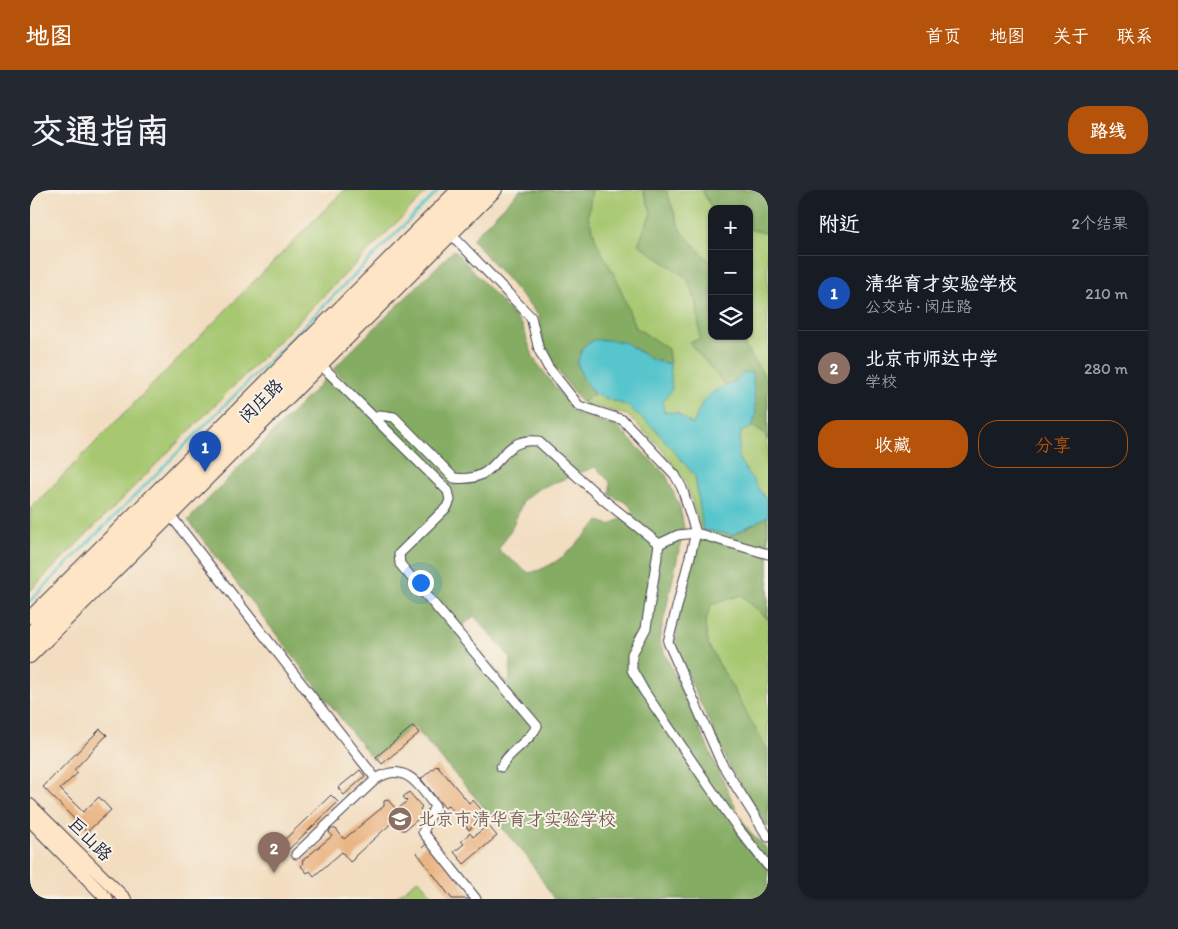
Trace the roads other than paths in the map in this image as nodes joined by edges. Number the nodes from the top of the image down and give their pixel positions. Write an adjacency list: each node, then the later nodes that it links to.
1 (457, 190): 12 (main road, 闵庄路)
2 (470, 190): 5 (main road); 13 (main road, 闵庄路)
3 (484, 190): 5 (main road, 闵庄路)
4 (496, 190): 5 (main road, 闵庄路)
5 (449, 232): 6 (main road, 闵庄路); 9 (street)
6 (318, 362): 7 (street); 8 (main road, 闵庄路); 14 (main road, 闵庄路)
7 (376, 419): 10 (street); 16 (street)
8 (171, 516): 15 (main road, 闵庄路); 17 (street)
9 (696, 533): 10 (street); 11 (street); 20 (street)
10 (659, 544): 22 (street)
11 (768, 554)
12 (30, 617)
13 (30, 632)
14 (30, 645)
15 (30, 658)
16 (501, 767)
17 (376, 779): 21 (street); 25 (street)
18 (30, 805): 24 (main road, 巨山路)
19 (30, 820): 23 (main road, 巨山路)
20 (768, 837)
21 (296, 854)
22 (768, 866)
23 (108, 899)
24 (125, 899)
25 (476, 899)

